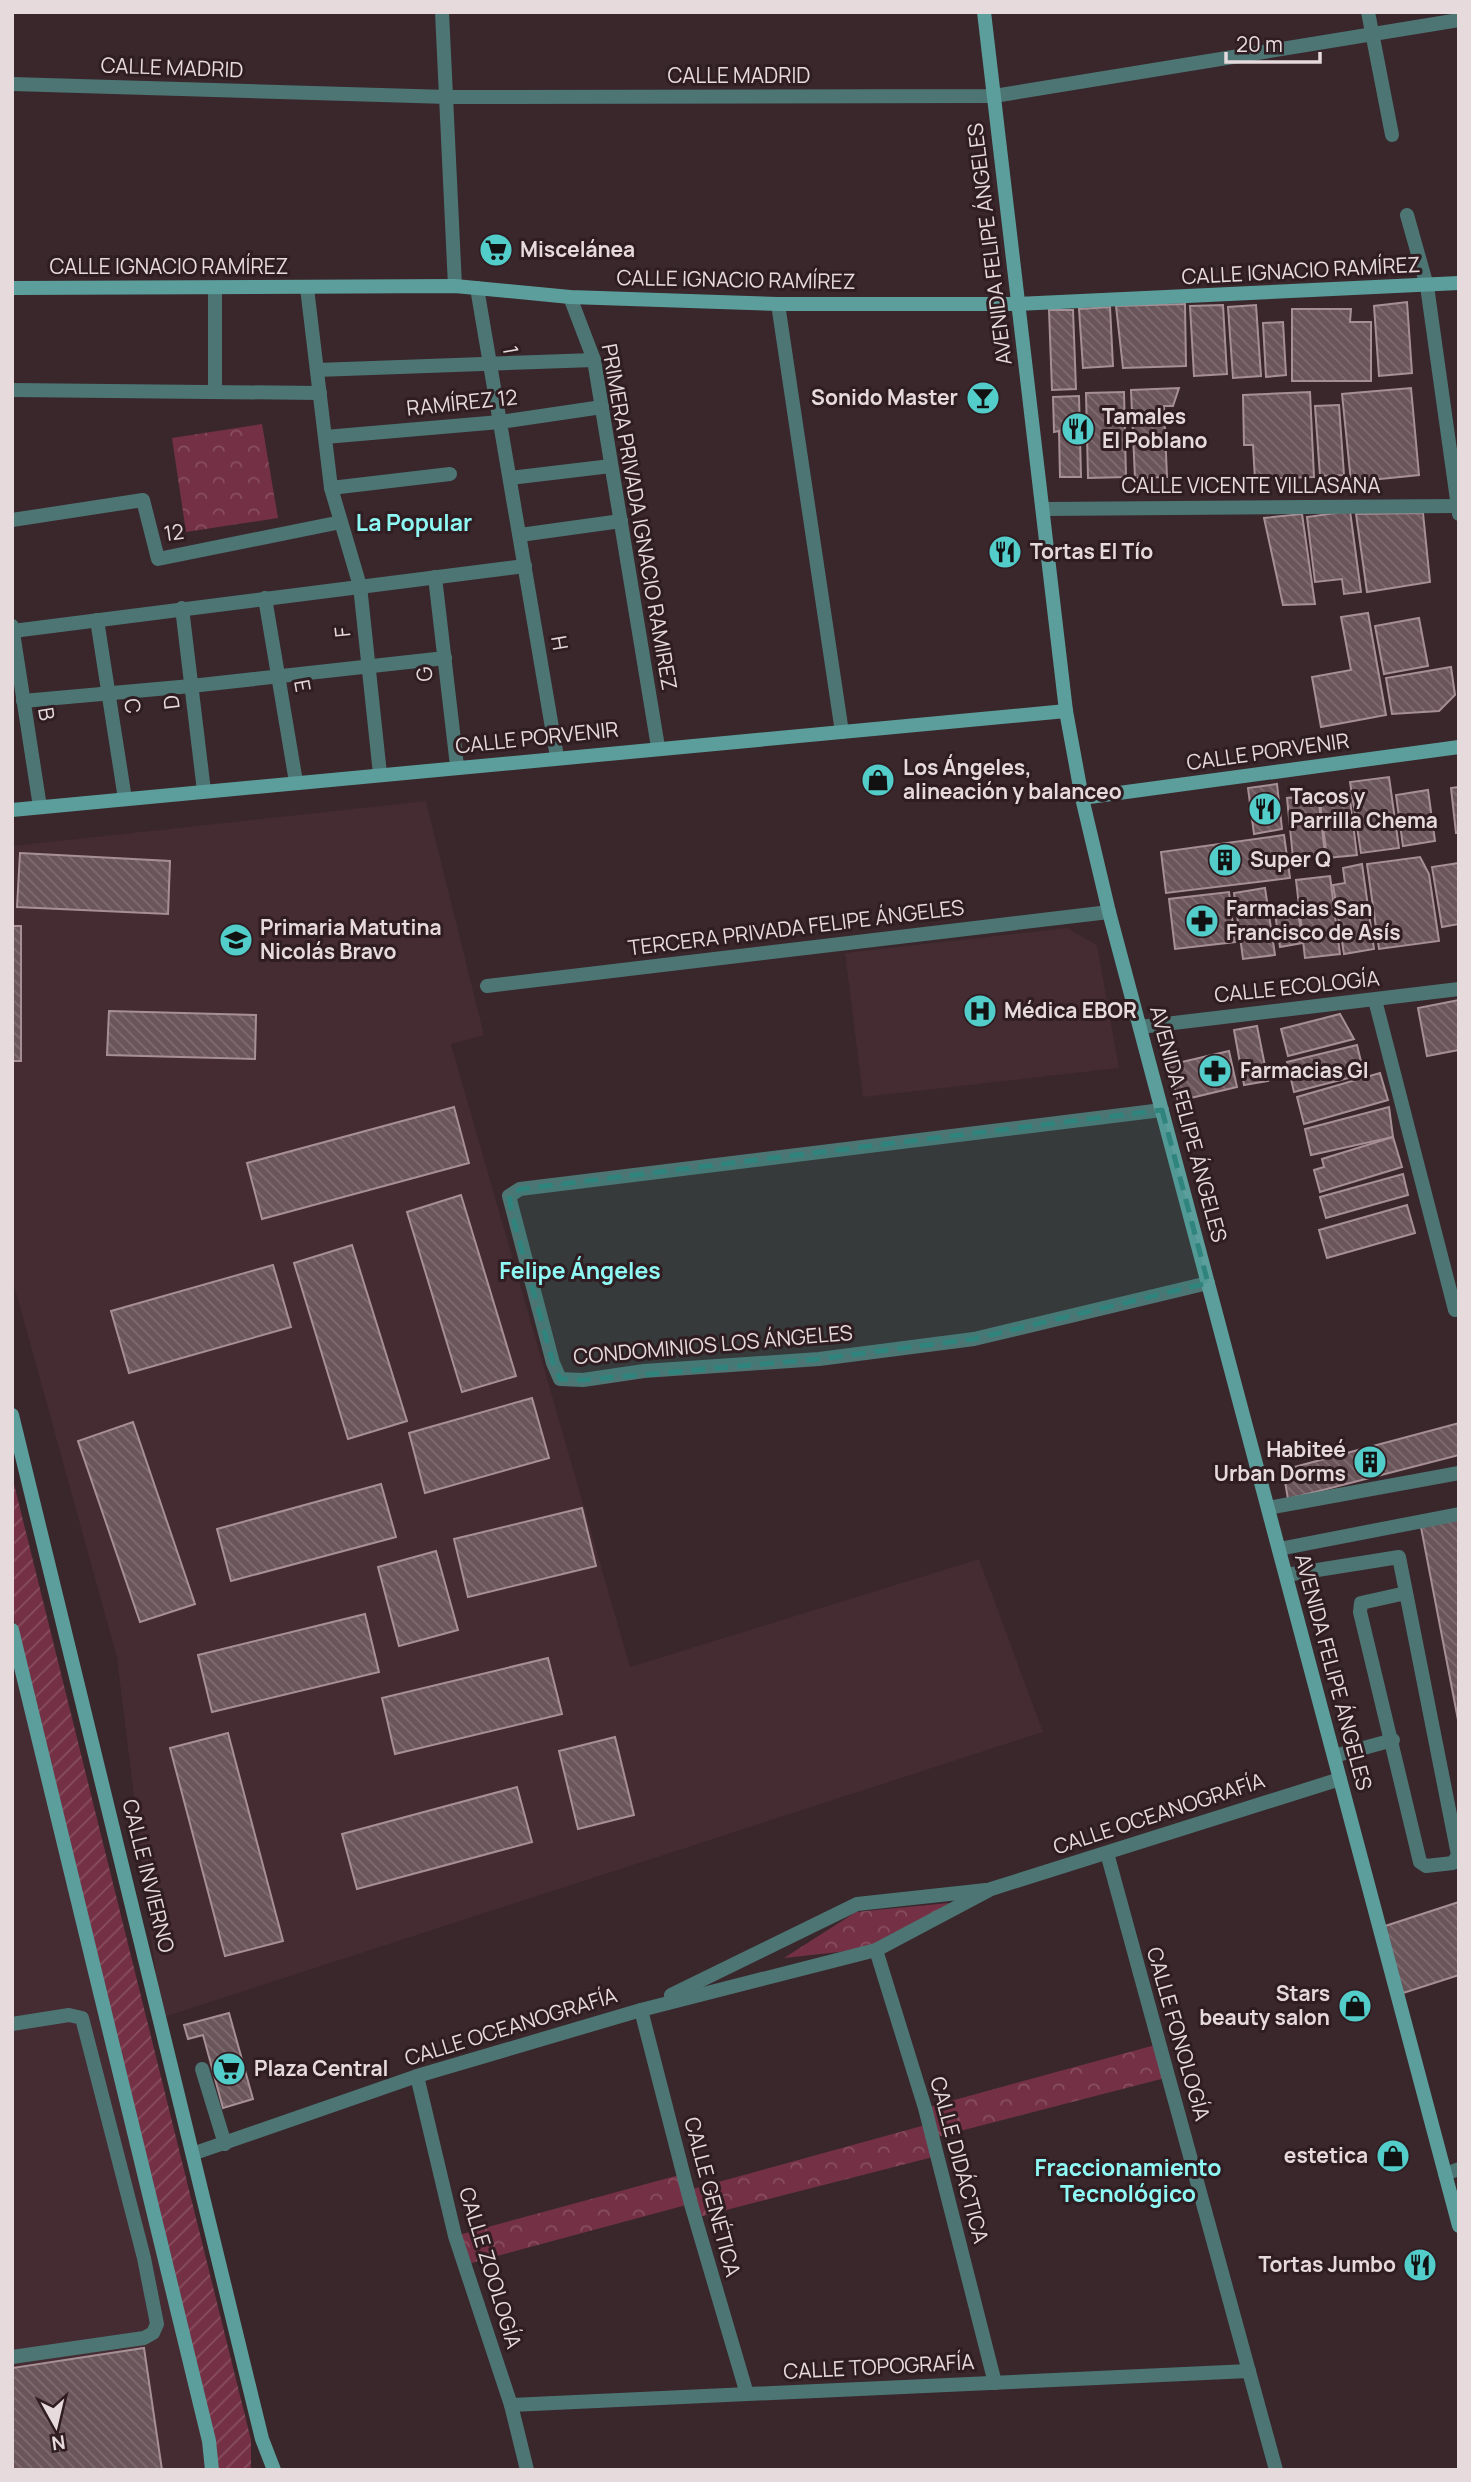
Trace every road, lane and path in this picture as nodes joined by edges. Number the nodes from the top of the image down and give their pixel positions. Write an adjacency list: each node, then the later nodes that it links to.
1 (442, 12): 8 (street)
2 (984, 12): 7 (street, AVENIDA FELIPE ÁNGELES)
3 (1368, 12): 5 (street)
4 (1459, 20): 5 (street, CALLE MADRID)
5 (1372, 34): 7 (street, CALLE MADRID); 9 (street)
6 (12, 85): 8 (street, CALLE MADRID)
7 (994, 96): 8 (street, CALLE MADRID); 20 (street, AVENIDA FELIPE ÁNGELES)
8 (448, 97): 12 (street)
9 (1392, 135)
10 (1407, 215): 13 (street)
11 (1459, 283): 13 (street, CALLE IGNACIO RAMÍREZ)
12 (455, 286): 16 (street, CALLE IGNACIO RAMÍREZ); 17 (street, CALLE IGNACIO RAMÍREZ)
13 (1427, 286): 20 (street, CALLE IGNACIO RAMÍREZ); 35 (street)
14 (12, 288): 15 (street, CALLE IGNACIO RAMÍREZ)
15 (215, 288): 16 (street, CALLE IGNACIO RAMÍREZ); 25 (street)
16 (307, 288): 23 (street)
17 (477, 288): 18 (street, CALLE IGNACIO RAMÍREZ); 22 (street, 1)
18 (570, 298): 19 (street, CALLE IGNACIO RAMÍREZ); 21 (street, PRIMERA PRIVADA IGNACIO RAMIREZ)
19 (778, 304): 20 (street, CALLE IGNACIO RAMÍREZ); 54 (street)
20 (1017, 304): 34 (street, AVENIDA FELIPE ÁNGELES)
21 (594, 360): 22 (street); 27 (street, PRIMERA PRIVADA IGNACIO RAMIREZ)
22 (491, 363): 23 (street); 28 (street, 1)
23 (317, 370): 26 (street)
24 (12, 390): 25 (street)
25 (215, 392): 26 (street)
26 (320, 393): 29 (street)
27 (602, 407): 28 (street, RAMÍREZ 12); 30 (street, PRIMERA PRIVADA IGNACIO RAMIREZ)
28 (500, 422): 29 (street, RAMÍREZ 12); 32 (street, 1)
29 (325, 437): 33 (street)
30 (611, 466): 32 (street); 37 (street, PRIMERA PRIVADA IGNACIO RAMIREZ)
31 (450, 474): 33 (street)
32 (510, 478): 39 (street)
33 (331, 488): 38 (street, F)
34 (1044, 509): 35 (street, CALLE VICENTE VILLASANA); 53 (street, AVENIDA FELIPE ÁNGELES)
35 (1458, 509)
36 (12, 520): 38 (street, 12)
37 (621, 521): 39 (street); 55 (street, PRIMERA PRIVADA IGNACIO RAMIREZ)
38 (341, 522): 42 (street, F)
39 (520, 536): 40 (street, H)
40 (525, 566): 41 (street); 57 (street, H)
41 (435, 577): 42 (street); 47 (street, G)
42 (360, 586): 43 (street); 48 (street, F)
43 (265, 597): 44 (street); 49 (street, E)
44 (182, 608): 45 (street); 50 (street, D)
45 (97, 620): 46 (street); 51 (street, C)
46 (13, 629): 52 (street, B)
47 (444, 658): 48 (street); 58 (street, G)
48 (368, 667): 49 (street); 59 (street, F)
49 (279, 677): 50 (street); 60 (street, E)
50 (191, 686): 51 (street); 61 (street, D)
51 (108, 694): 52 (street); 63 (street, C)
52 (18, 702): 64 (street, B)
53 (1066, 710): 54 (street, CALLE PORVENIR); 62 (street, AVENIDA FELIPE ÁNGELES)
54 (842, 732): 55 (street, CALLE PORVENIR)
55 (658, 747): 57 (street, CALLE PORVENIR)
56 (1459, 747): 62 (street, CALLE PORVENIR)
57 (557, 757): 58 (street, CALLE PORVENIR)
58 (457, 766): 59 (street, CALLE PORVENIR)
59 (380, 774): 60 (street, CALLE PORVENIR)
60 (296, 782): 61 (street, CALLE PORVENIR)
61 (204, 791): 63 (street, CALLE PORVENIR)
62 (1082, 798): 66 (street, AVENIDA FELIPE ÁNGELES)
63 (125, 799): 64 (street, CALLE PORVENIR)
64 (40, 807): 65 (street, CALLE PORVENIR)
65 (12, 810)
66 (1109, 912): 67 (street, TERCERA PRIVADA FELIPE ÁNGELES); 70 (street, AVENIDA FELIPE ÁNGELES)
67 (487, 986)
68 (1459, 989): 69 (street, CALLE ECOLOGÍA)
69 (1375, 1000): 70 (street, CALLE ECOLOGÍA); 73 (street)
70 (1140, 1027): 71 (street, AVENIDA FELIPE ÁNGELES)
71 (1162, 1110): 72 (street, AVENIDA FELIPE ÁNGELES); 72 (street, CONDOMINIOS LOS ÁNGELES)
72 (1208, 1283): 76 (street, AVENIDA FELIPE ÁNGELES)
73 (1455, 1310)
74 (12, 1415): 93 (street, CALLE INVIERNO)
75 (1459, 1473): 76 (street)
76 (1268, 1508): 78 (street, AVENIDA FELIPE ÁNGELES)
77 (1459, 1514): 78 (street)
78 (1279, 1549): 79 (street, AVENIDA FELIPE ÁNGELES)
79 (1286, 1575): 80 (street); 83 (street, AVENIDA FELIPE ÁNGELES)
80 (1406, 1593): 82 (street); 82 (street)
81 (12, 1630): 102 (street)
82 (1393, 1740): 83 (street)
83 (1334, 1756): 84 (street, AVENIDA FELIPE ÁNGELES)
84 (1340, 1779): 85 (street, CALLE OCEANOGRAFÍA); 94 (street, AVENIDA FELIPE ÁNGELES)
85 (1107, 1853): 86 (street, CALLE OCEANOGRAFÍA); 97 (street, CALLE FONOLOGÍA)
86 (991, 1889): 87 (street, CALLE OCEANOGRAFÍA); 88 (street, CALLE OCEANOGRAFÍA)
87 (876, 1951): 88 (street, CALLE OCEANOGRAFÍA); 98 (street, CALLE DIDÁCTICA)
88 (641, 2010): 91 (street, CALLE OCEANOGRAFÍA); 99 (street, CALLE GENÉTICA)
89 (12, 2024): 96 (street)
90 (202, 2069): 92 (street)
91 (417, 2076): 92 (street, CALLE OCEANOGRAFÍA); 100 (street, CALLE ZOOLOGÍA)
92 (225, 2144): 93 (street, CALLE OCEANOGRAFÍA)
93 (195, 2153): 101 (street, CALLE INVIERNO)
94 (1452, 2172): 95 (street, AVENIDA FELIPE ÁNGELES)
95 (1459, 2226)
96 (12, 2357)
97 (1249, 2371): 98 (street, CALLE TOPOGRAFÍA); 106 (street, CALLE FONOLOGÍA)
98 (995, 2383): 99 (street, CALLE TOPOGRAFÍA)
99 (747, 2394): 100 (street, CALLE TOPOGRAFÍA)
100 (511, 2404): 105 (street, CALLE ZOOLOGÍA)
101 (262, 2440): 103 (street); 104 (street)
102 (212, 2470)
103 (262, 2470)
104 (274, 2470)
105 (527, 2470)
106 (1276, 2470)

